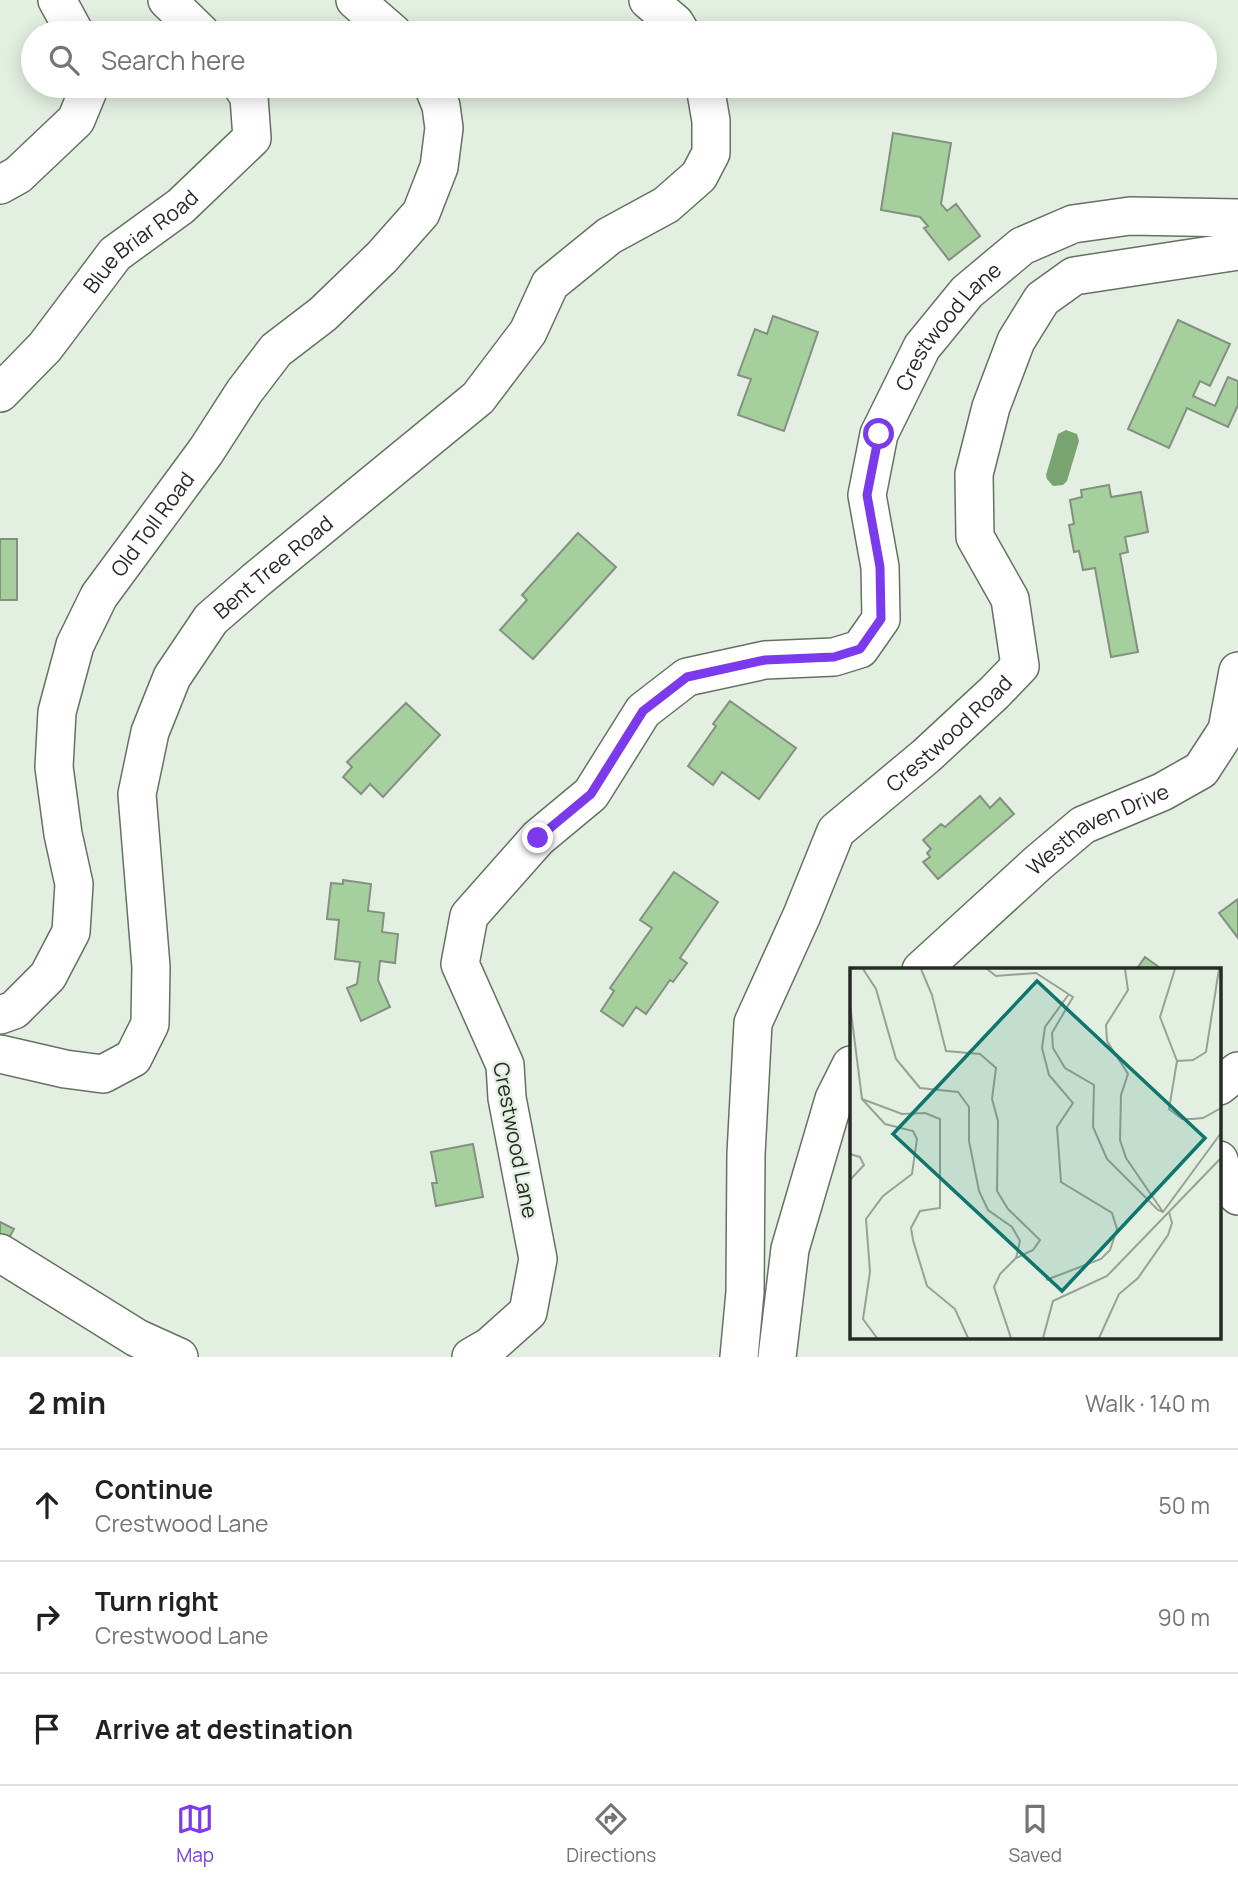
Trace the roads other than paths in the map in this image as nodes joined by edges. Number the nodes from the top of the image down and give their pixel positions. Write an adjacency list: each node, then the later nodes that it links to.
1 (57, 0): 5 (street)
2 (167, 0): 6 (street)
3 (355, 0): 7 (street)
4 (648, 0): 8 (street)
5 (68, 21)
6 (189, 21)
7 (379, 21)
8 (673, 21)
9 (85, 98): 13 (street)
10 (249, 98): 16 (street, Blue Briar Road)
11 (438, 98): 19 (street, Old Toll Road)
12 (707, 98): 20 (street, Bent Tree Road)
13 (0, 185)
14 (1238, 218): 28 (street, Crestwood Lane)
15 (1238, 251): 29 (street, Crestwood Road)
16 (0, 393)
17 (1238, 671): 18 (street, Westhaven Drive)
18 (923, 968)
19 (0, 1015)
20 (0, 1054)
21 (850, 1067): 30 (street)
22 (1238, 1071): 23 (street)
23 (1220, 1085)
24 (1220, 1163): 25 (street)
25 (1238, 1196)
26 (0, 1253): 27 (street)
27 (179, 1357)
28 (471, 1357)
29 (739, 1357)
30 (777, 1357)

